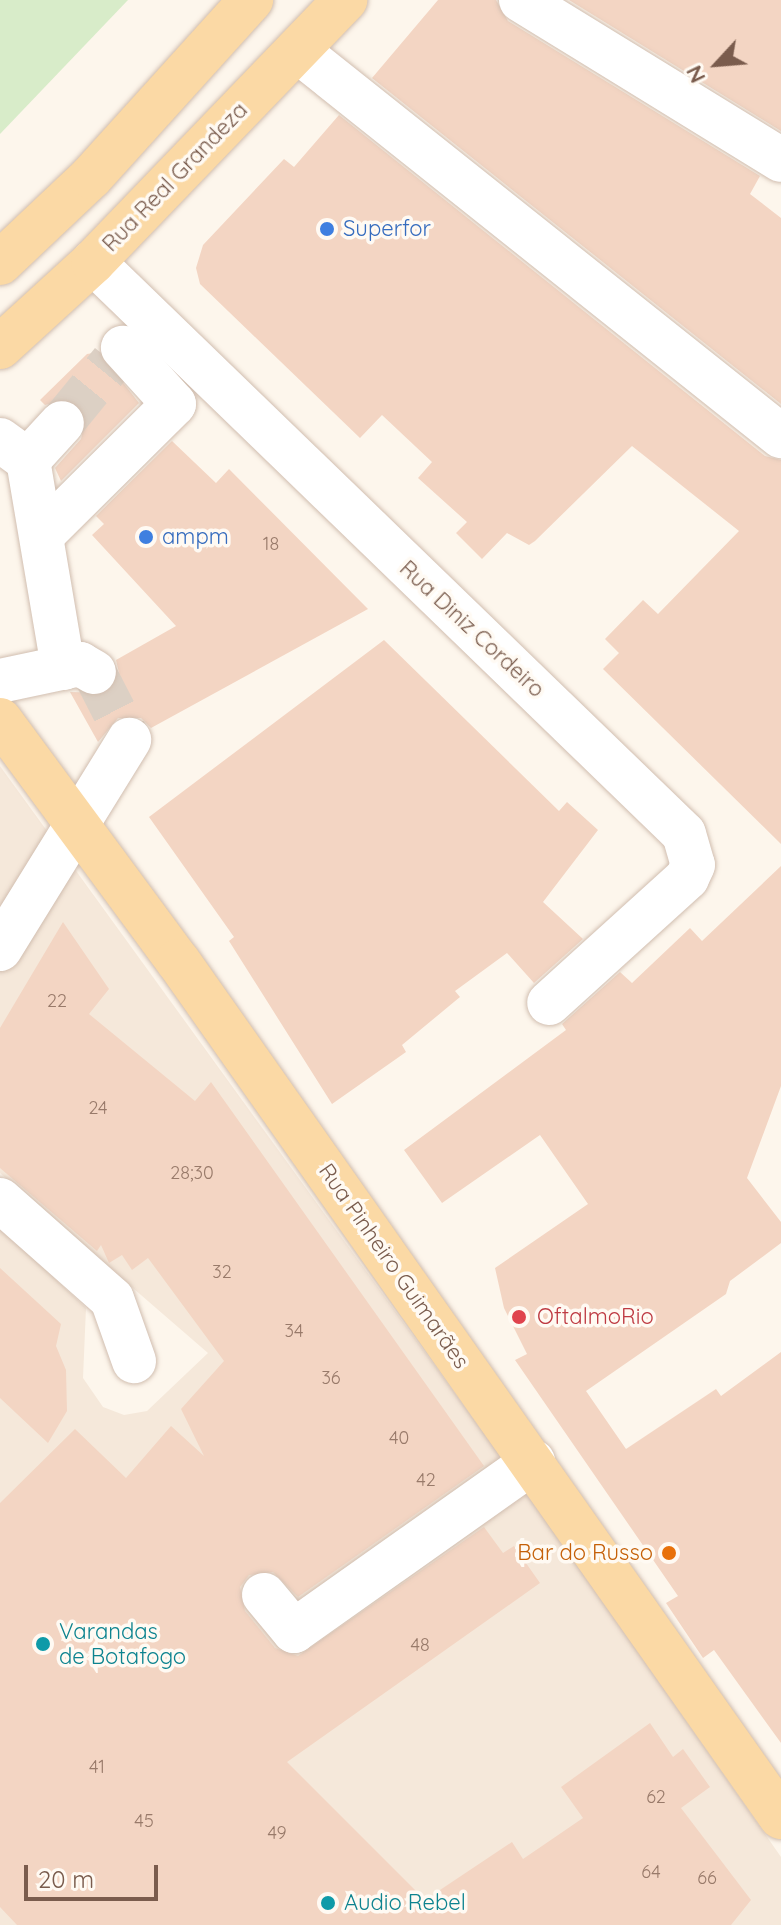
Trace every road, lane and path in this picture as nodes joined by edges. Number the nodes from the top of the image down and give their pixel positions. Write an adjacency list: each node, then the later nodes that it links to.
1 (251, 0): 7 (main road)
2 (345, 0): 4 (main road, Rua Real Grandeza)
3 (521, 0): 5 (street)
4 (298, 51): 6 (main road, Rua Real Grandeza); 11 (street)
5 (781, 160)
6 (93, 262): 8 (street, Rua Diniz Cordeiro); 9 (main road, Rua Real Grandeza)
7 (0, 263)
8 (124, 340): 13 (street); 19 (street, Rua Diniz Cordeiro)
9 (1, 348)
10 (62, 423): 12 (street)
11 (781, 436)
12 (14, 450): 13 (street)
13 (44, 533): 14 (street)
14 (0, 681)
15 (0, 720): 17 (main road, Rua Pinheiro Guimarães)
16 (129, 740): 17 (street)
17 (78, 827): 18 (street); 22 (main road, Rua Pinheiro Guimarães)
18 (0, 949)
19 (549, 1003)
20 (0, 1200): 21 (street)
21 (134, 1361)
22 (533, 1462): 23 (street); 24 (main road, Rua Pinheiro Guimarães)
23 (264, 1595)
24 (781, 1817)

